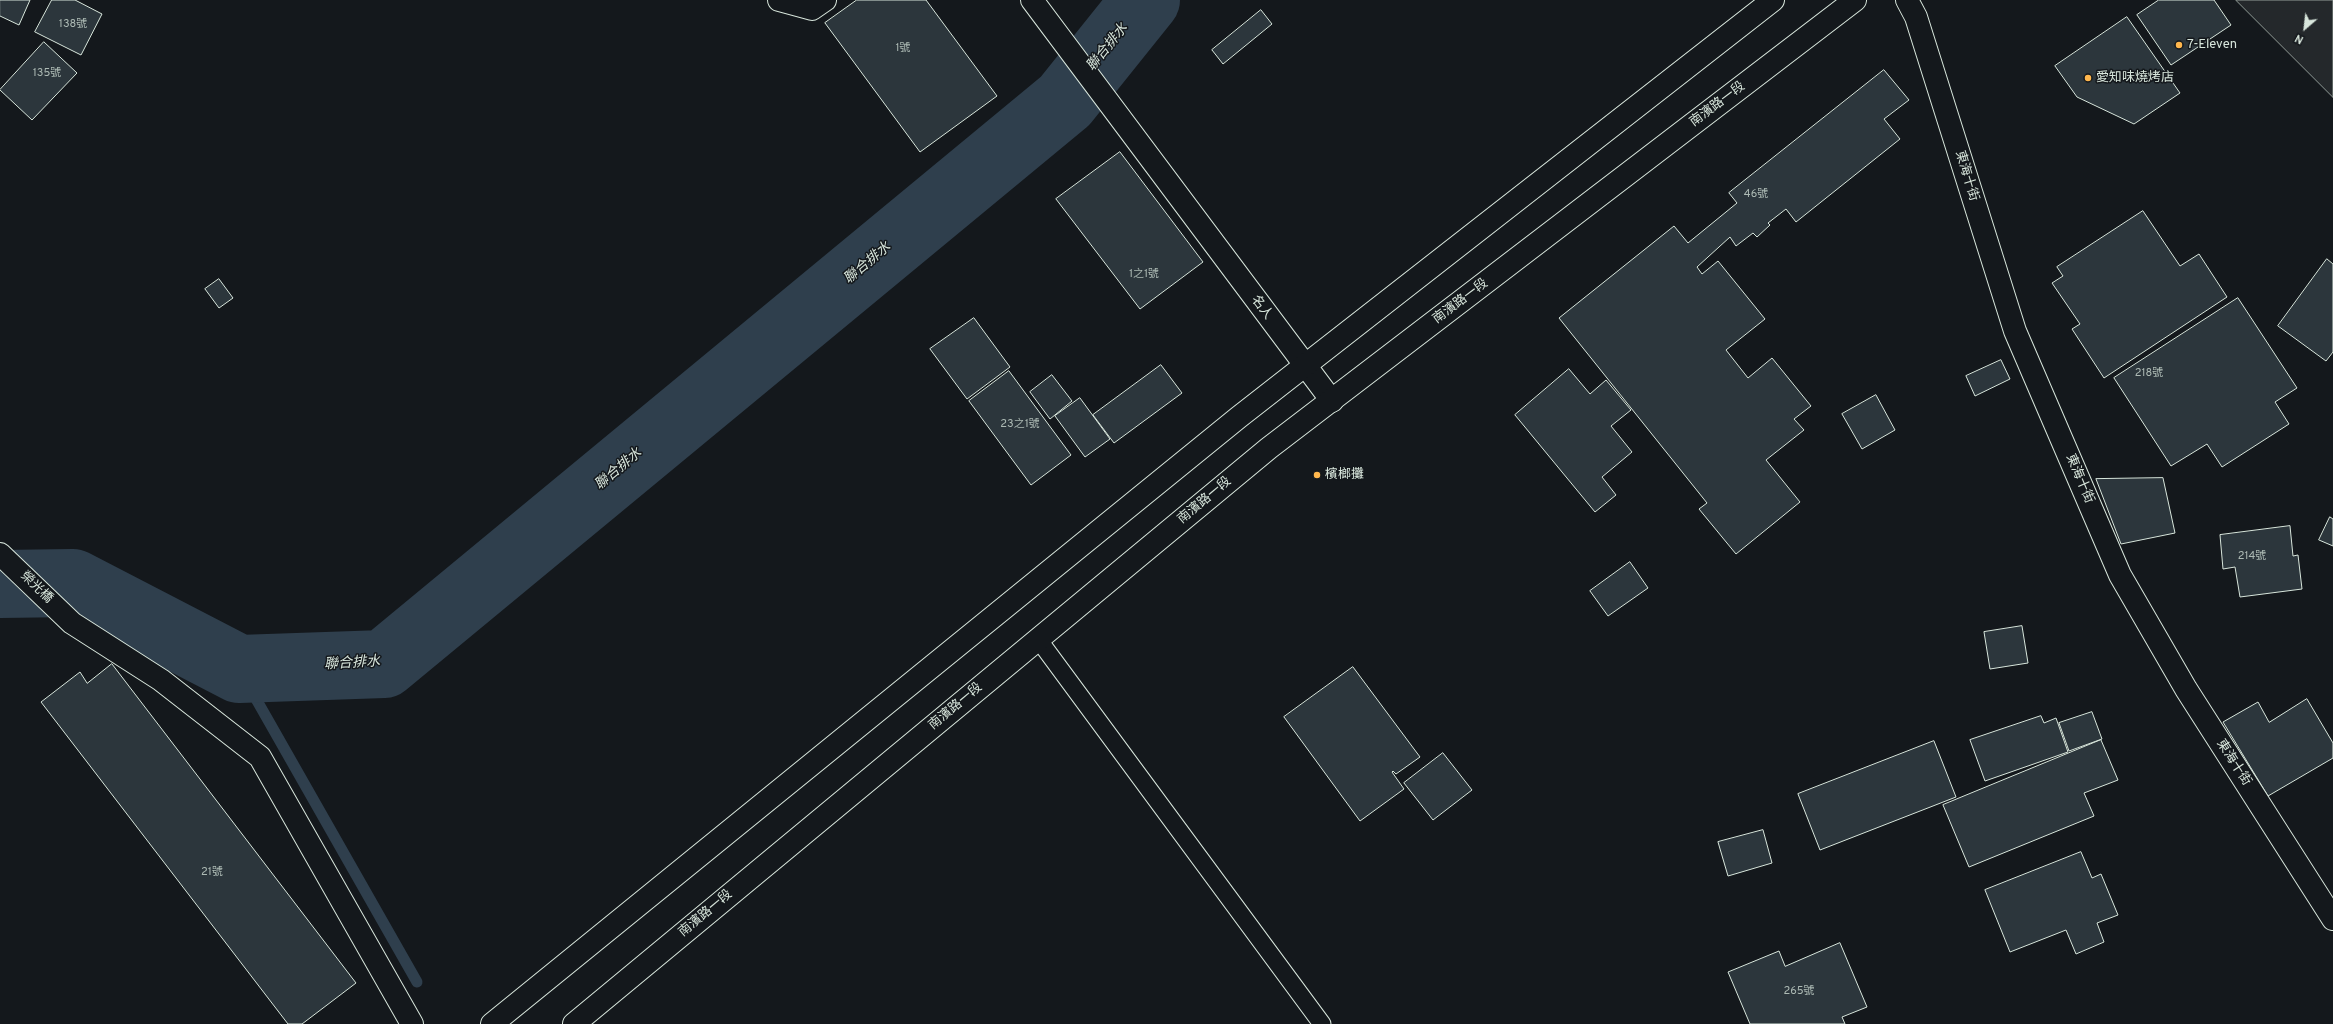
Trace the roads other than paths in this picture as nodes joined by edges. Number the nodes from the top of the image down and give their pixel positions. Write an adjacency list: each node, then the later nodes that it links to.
1 (779, 0): 2 (main road)
2 (825, 0)
3 (1032, 0): 7 (main road, 名人)
4 (1773, 0): 7 (main road)
5 (1855, 0): 8 (main road, 南濱路一段)
6 (1908, 0): 11 (main road, 東海十街)
7 (1304, 366): 8 (main road, 名人); 13 (main road)
8 (1332, 401): 10 (main road, 南濱路一段)
9 (0, 554): 12 (main road, 榮光橋)
10 (1038, 640): 14 (main road, 南濱路一段); 15 (lane)
11 (2333, 919)
12 (412, 1024)
13 (492, 1024)
14 (574, 1024)
15 (1322, 1024)

